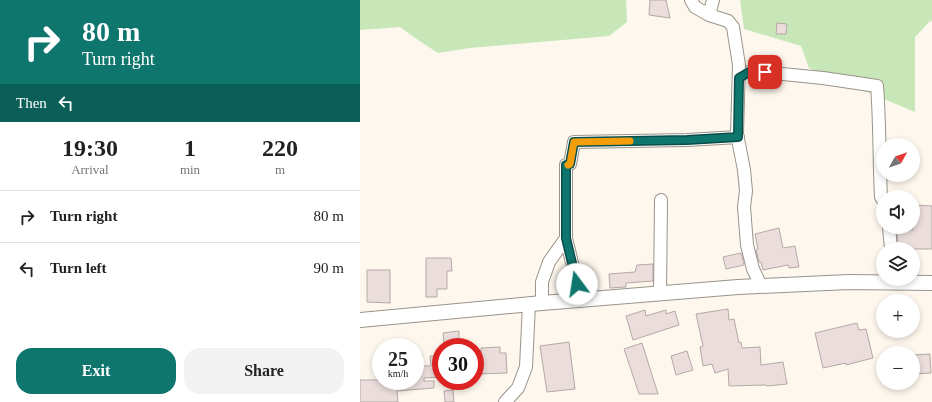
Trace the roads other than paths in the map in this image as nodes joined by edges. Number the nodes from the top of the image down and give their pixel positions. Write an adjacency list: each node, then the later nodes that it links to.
1 (691, 0): 3 (street)
2 (713, 0): 3 (street)
3 (709, 15): 4 (street)
4 (739, 65): 5 (street); 6 (street)
5 (751, 71): 6 (street); 8 (street)
6 (739, 78): 7 (street)
7 (738, 137): 10 (street); 14 (street)
8 (881, 190)
9 (661, 200): 15 (street)
10 (566, 238): 16 (street); 17 (street)
11 (876, 281): 14 (street)
12 (920, 282): 13 (street)
13 (932, 283)
14 (761, 286): 15 (street)
15 (660, 294): 16 (street)
16 (581, 300): 17 (street)
17 (536, 304): 18 (street); 19 (street)
18 (360, 320)
19 (505, 402)

